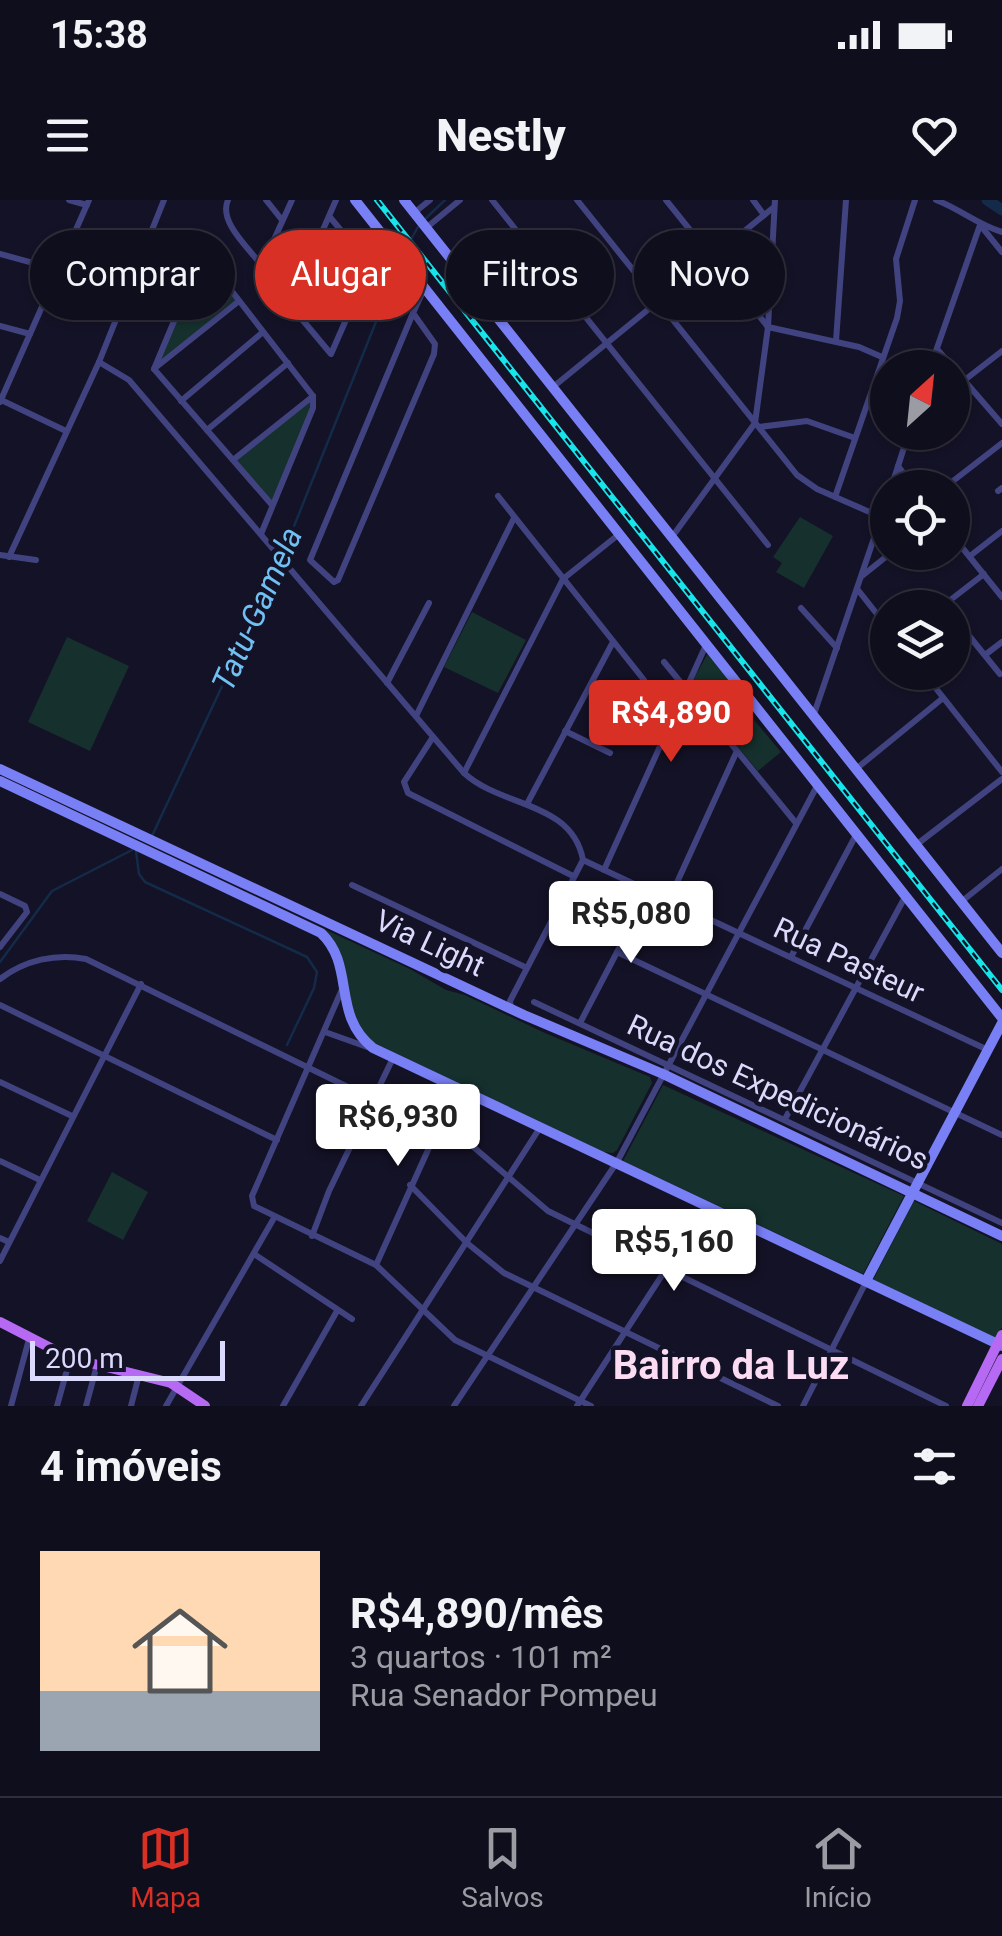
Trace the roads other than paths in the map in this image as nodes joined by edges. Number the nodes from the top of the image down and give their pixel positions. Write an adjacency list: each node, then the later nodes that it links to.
1 (69, 200): 17 (street)
2 (164, 200): 27 (street)
3 (266, 200): 23 (street)
4 (292, 200): 23 (street)
5 (336, 200): 22 (street)
6 (354, 200): 30 (main road)
7 (404, 200): 20 (main road)
8 (430, 200): 20 (street)
9 (460, 200): 24 (street)
10 (492, 200): 53 (street)
11 (577, 200): 37 (street)
12 (666, 200): 31 (street)
13 (753, 200): 21 (street)
14 (846, 200): 52 (street)
15 (915, 200): 55 (street)
16 (936, 200): 25 (street)
17 (88, 202): 26 (street)
18 (775, 203): 21 (street); 49 (street)
19 (226, 204): 23 (street)
20 (415, 213): 24 (main road)
21 (764, 215): 32 (street)
22 (329, 216): 28 (street); 29 (street)
23 (282, 220)
24 (425, 226): 63 (main road)
25 (980, 226): 33 (street); 34 (street); 54 (street)
26 (76, 230)
27 (152, 230)
28 (323, 230)
29 (341, 230)
30 (379, 230)
31 (690, 230)
32 (746, 230)
33 (1002, 232)
34 (1002, 252)
35 (0, 254): 36 (street)
36 (30, 262)
37 (634, 270)
38 (426, 288): 87 (main road)
39 (239, 300): 50 (street); 60 (street); 60 (street)
40 (413, 313): 40 (street)
41 (36, 320): 51 (street)
42 (116, 320): 58 (street)
43 (301, 320): 44 (street)
44 (348, 320)
45 (638, 320): 53 (street)
46 (674, 320): 69 (street)
47 (762, 320): 49 (street)
48 (0, 326): 51 (street)
49 (768, 327): 52 (street); 69 (street)
50 (264, 332): 59 (street); 66 (street)
51 (30, 334): 67 (street)
52 (836, 341): 57 (street)
53 (606, 346): 63 (street); 80 (street)
54 (936, 348)
55 (885, 350)
56 (1002, 351): 61 (street)
57 (870, 353)
58 (99, 362): 71 (street); 88 (street)
59 (288, 363): 65 (street); 70 (street)
60 (154, 368): 66 (street)
61 (970, 376)
62 (970, 384): 68 (street)
63 (553, 387): 89 (main road)
64 (870, 393): 72 (street)
65 (313, 396): 75 (street); 83 (street)
66 (181, 400): 70 (street)
67 (0, 401): 71 (street)
68 (1002, 424)
69 (757, 425): 72 (street); 80 (street); 82 (street)
70 (207, 430): 75 (street)
71 (66, 431): 92 (street)
72 (855, 438): 82 (street)
73 (1002, 443): 79 (street)
74 (903, 450): 76 (street)
75 (233, 460): 83 (street)
76 (898, 466): 77 (street); 78 (street)
77 (897, 470)
78 (901, 470)
79 (967, 470)
80 (716, 478): 89 (street); 90 (street)
81 (498, 496): 85 (street)
82 (835, 497): 84 (street)
83 (272, 506): 88 (street)
84 (870, 513)
85 (514, 518): 98 (street); 119 (street)
86 (1002, 531): 93 (street)
87 (621, 532): 98 (street); 108 (main road)
88 (261, 534): 114 (street)
89 (672, 537): 118 (main road)
90 (768, 545)
91 (870, 549): 97 (street)
92 (4, 556): 94 (street)
93 (970, 556): 96 (street)
94 (36, 560)
95 (870, 570): 97 (street)
96 (984, 574): 100 (street); 101 (street)
97 (861, 577): 99 (street)
98 (563, 579): 106 (street); 126 (street)
99 (857, 589): 103 (street); 109 (street)
100 (963, 590)
101 (1002, 597)
102 (429, 603): 114 (street)
103 (870, 605)
104 (801, 608): 109 (street)
105 (970, 637): 110 (street)
106 (612, 642): 113 (street); 120 (street)
107 (1002, 642): 110 (street)
108 (706, 645): 116 (street); 129 (main road)
109 (837, 648): 118 (street)
110 (985, 655): 112 (street)
111 (664, 662): 116 (street)
112 (1000, 674)
113 (644, 680)
114 (387, 682): 119 (street)
115 (937, 690): 117 (street)
116 (684, 691): 123 (street); 137 (street)
117 (943, 698): 125 (street); 127 (street)
118 (813, 715): 125 (main road)
119 (416, 716): 121 (street)
120 (565, 731): 122 (street); 130 (street)
121 (433, 736): 126 (street); 138 (street)
122 (610, 753)
123 (736, 753): 131 (street); 143 (street)
124 (0, 769): 133 (main road, Via Light)
125 (856, 769): 134 (main road)
126 (464, 774): 130 (street)
127 (1002, 776): 134 (street)
128 (0, 782): 133 (main road, Via Light)
129 (817, 786): 131 (street); 132 (main road)
130 (527, 804): 135 (street)
131 (797, 824): 145 (street)
132 (856, 834): 142 (main road); 149 (street)
133 (136, 839): 153 (main road, Via Light); 158 (main road, Via Light)
134 (916, 845): 144 (main road)
135 (583, 860): 137 (street, Rua Pasteur); 138 (street)
136 (1002, 869): 144 (street)
137 (604, 870): 140 (street, Rua Pasteur)
138 (574, 876): 150 (street)
139 (352, 885): 150 (street)
140 (648, 891): 143 (street, Rua Pasteur); 148 (street)
141 (0, 894): 146 (street)
142 (905, 896): 154 (street); 159 (main road)
143 (669, 900): 145 (street, Rua Pasteur)
144 (961, 902): 147 (main road)
145 (737, 932): 149 (street, Rua Pasteur); 155 (street)
146 (0, 947)
147 (1001, 949)
148 (617, 952): 155 (street); 160 (street)
149 (791, 957): 154 (street, Rua Pasteur)
150 (527, 968): 158 (street)
151 (0, 978): 152 (street)
152 (141, 984): 165 (street); 167 (street)
153 (342, 987): 161 (street); 162 (main road, Via Light)
154 (856, 988): 163 (street); 164 (street, Rua Pasteur)
155 (704, 994): 163 (street); 168 (street)
156 (534, 1002): 160 (street, Rua dos Expedicionários)
157 (0, 1005): 165 (street)
158 (511, 1009): 168 (main road, Via Light)
159 (1002, 1020): 164 (main road)
160 (580, 1024): 168 (street, Rua dos Expedicionários)
161 (324, 1032): 162 (street); 167 (street)
162 (373, 1048): 166 (main road)
163 (823, 1050): 172 (street); 174 (street)
164 (988, 1050): 172 (main road)
165 (102, 1055): 173 (street); 178 (street)
166 (393, 1058): 170 (main road); 189 (street)
167 (309, 1068): 171 (street); 178 (street)
168 (666, 1069): 174 (street, Rua dos Expedicionários); 180 (street); 184 (main road, Via Light)
169 (0, 1082): 173 (street)
170 (456, 1087): 175 (street); 176 (main road)
171 (352, 1089)
172 (954, 1113): 177 (street); 184 (main road)
173 (72, 1116): 182 (street)
174 (785, 1119): 184 (street, Rua dos Expedicionários)
175 (442, 1120): 181 (street); 183 (street)
176 (541, 1126): 180 (main road); 181 (street)
177 (1002, 1136)
178 (276, 1140): 186 (street)
179 (0, 1161): 182 (street)
180 (617, 1162): 185 (main road); 188 (street)
181 (508, 1176): 188 (street); 193 (street)
182 (40, 1180): 192 (street)
183 (410, 1184): 193 (street); 196 (street)
184 (915, 1188): 187 (street, Rua dos Expedicionários); 190 (main road, Via Light); 198 (main road)
185 (707, 1205): 197 (street); 198 (main road)
186 (274, 1218): 189 (street); 194 (street)
187 (1002, 1223)
188 (575, 1226): 197 (street); 199 (street)
189 (312, 1236): 196 (street)
190 (1002, 1236)
191 (0, 1238): 192 (street)
192 (9, 1242): 195 (street)
193 (468, 1243): 199 (street); 200 (street)
194 (254, 1254): 201 (street); 214 (street)
195 (0, 1261)
196 (376, 1265): 200 (street)
197 (663, 1269): 204 (street); 208 (street)
198 (866, 1281): 207 (main road); 208 (street)
199 (534, 1289): 204 (street); 209 (street)
200 (425, 1310): 209 (street); 223 (street)
201 (337, 1311): 202 (street); 222 (street)
202 (352, 1319)
203 (5, 1324): 205 (street); 206 (main road)
204 (623, 1332): 215 (street); 226 (street)
205 (0, 1337)
206 (29, 1339): 210 (main road); 216 (street)
207 (1000, 1342): 229 (main road)
208 (832, 1350): 227 (street); 228 (street)
209 (488, 1357): 215 (street); 224 (street)
210 (70, 1358): 212 (main road); 217 (street)
211 (1002, 1359): 230 (main road)
212 (97, 1365): 213 (main road); 218 (street)
213 (139, 1374): 214 (main road); 219 (street)
214 (175, 1385): 220 (street); 221 (main road)
215 (578, 1404): 225 (street)
216 (11, 1406)
217 (58, 1406)
218 (86, 1406)
219 (131, 1406)
220 (166, 1406)
221 (204, 1406)
222 (282, 1406)
223 (361, 1406)
224 (454, 1406)
225 (590, 1406)
226 (778, 1406)
227 (803, 1406)
228 (946, 1406)
229 (967, 1406)
230 (978, 1406)

